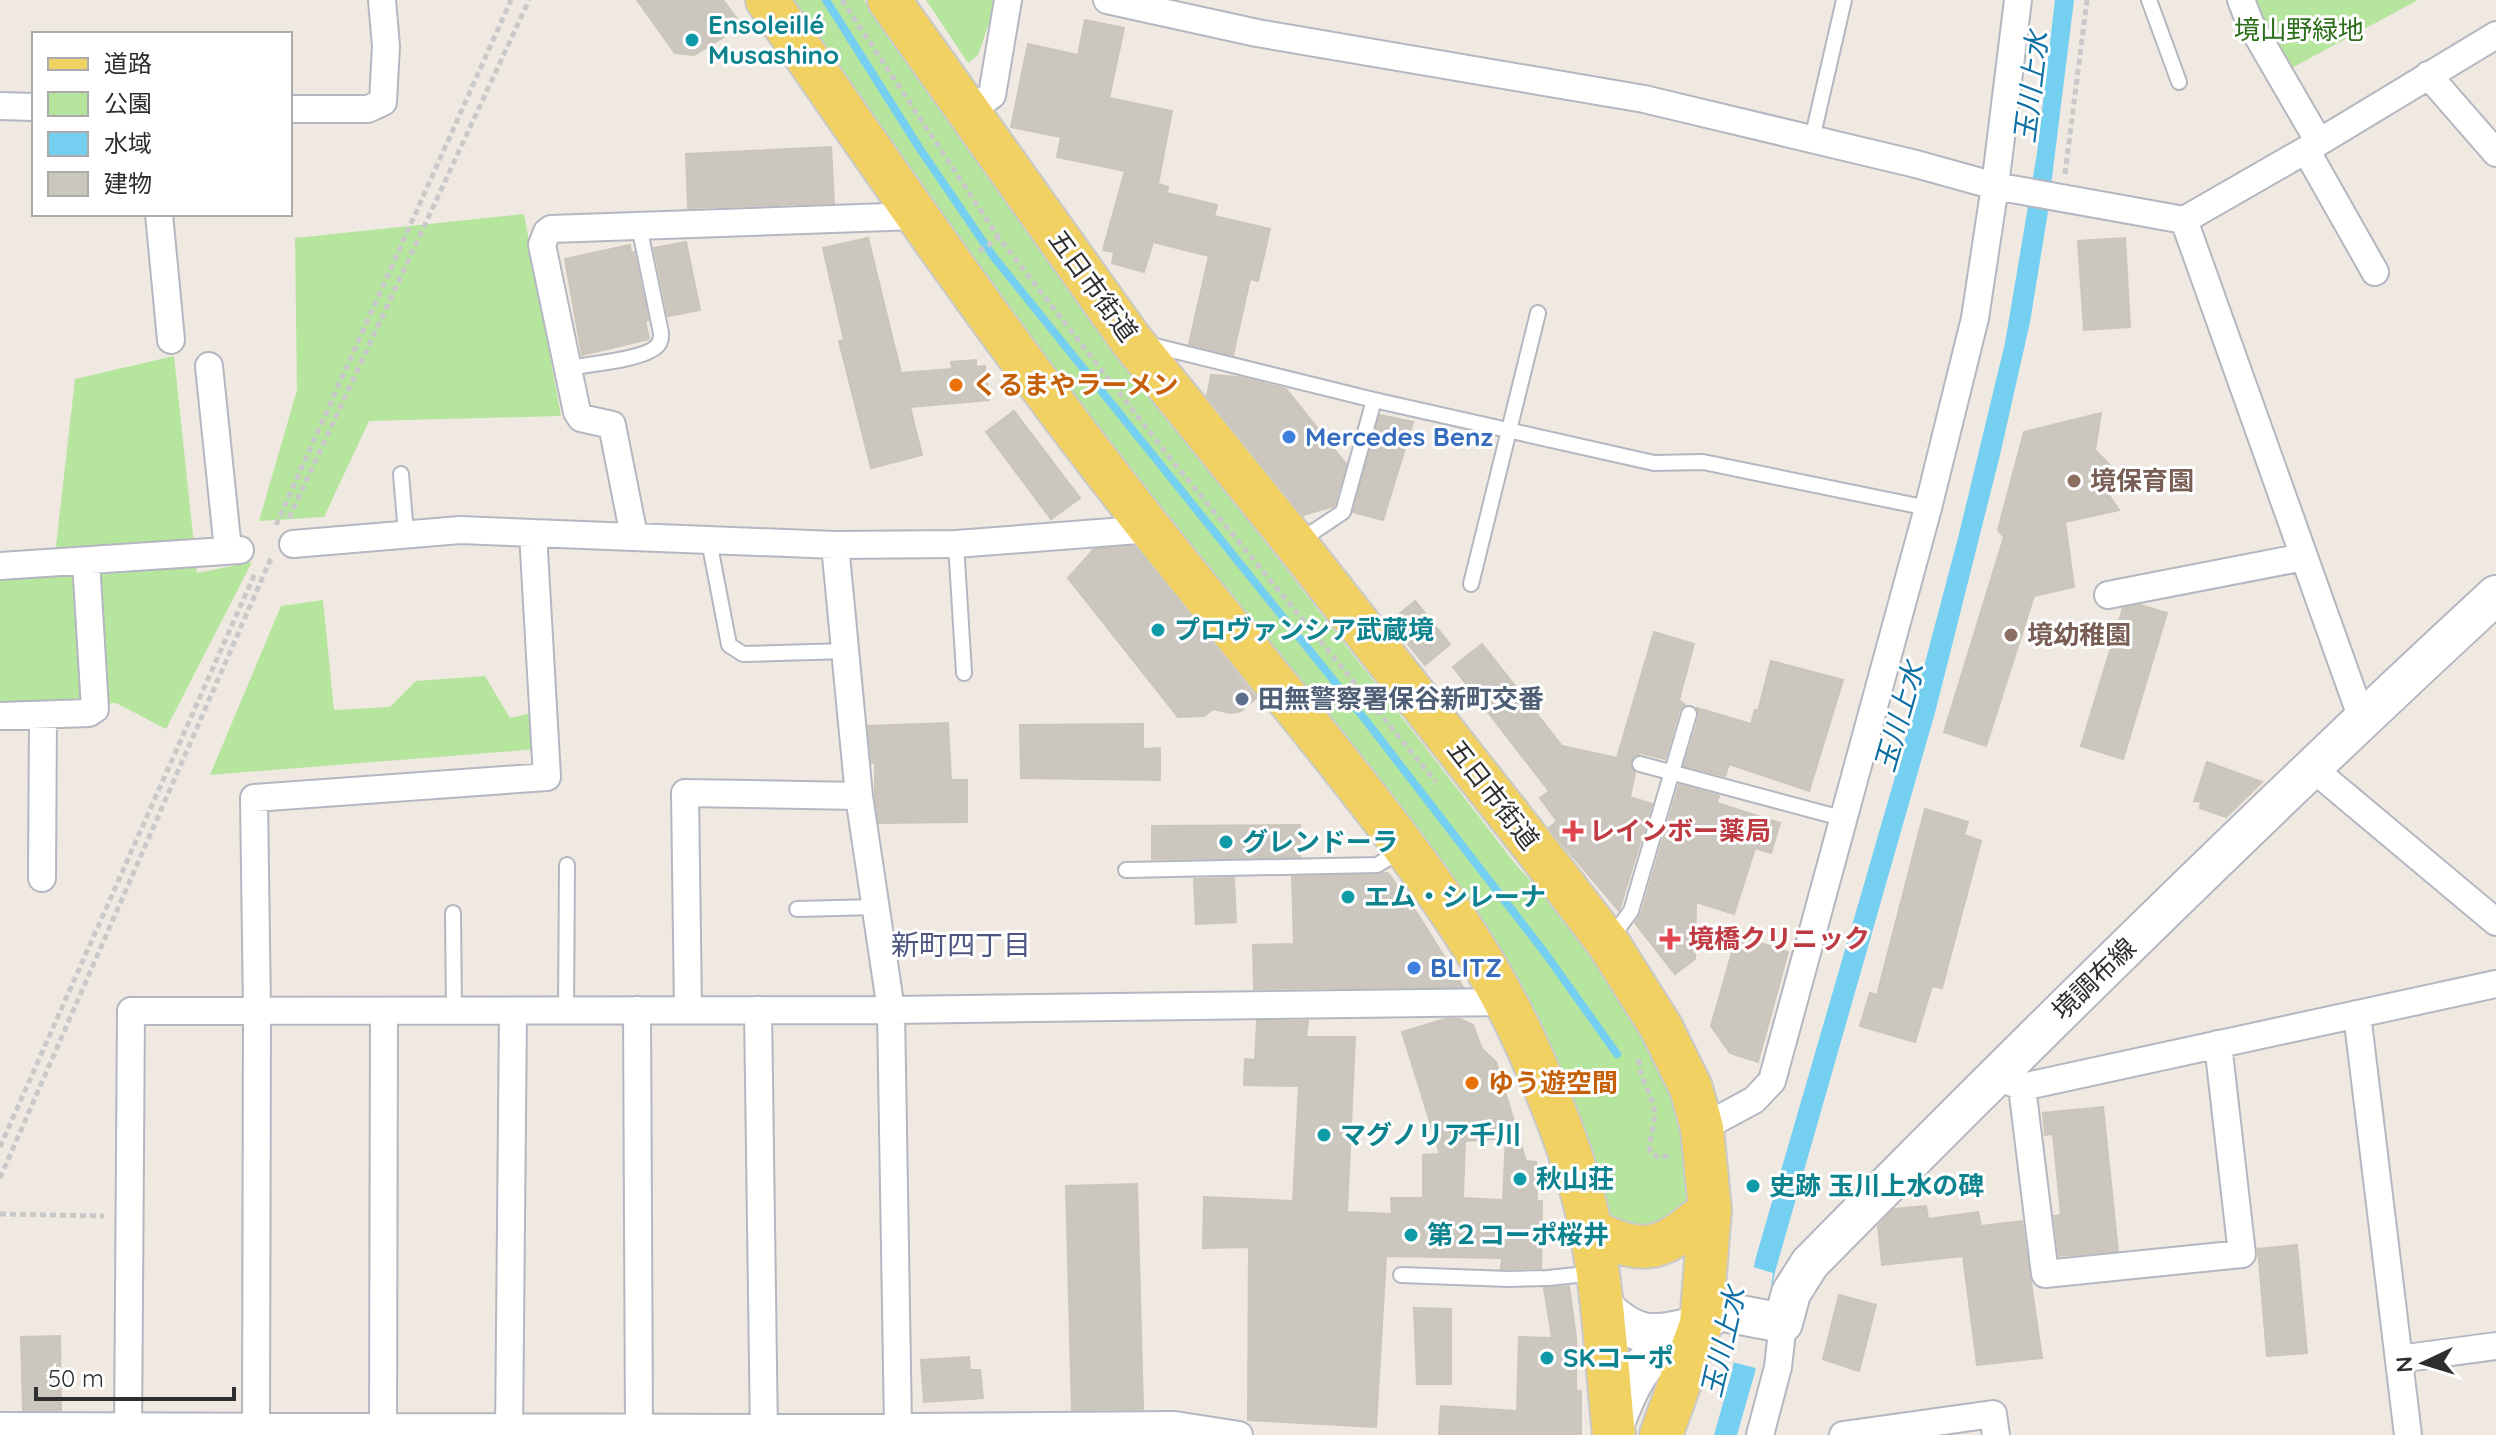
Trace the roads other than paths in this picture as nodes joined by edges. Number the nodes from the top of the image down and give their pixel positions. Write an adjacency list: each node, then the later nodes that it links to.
1 (382, 0): 15 (street)
2 (767, 0): 22 (main road)
3 (889, 0): 16 (main road, 五日市街道)
4 (1008, 0): 16 (street)
5 (1107, 0): 17 (street)
6 (1844, 0): 17 (lane)
7 (2018, 0): 20 (street)
8 (2149, 0): 12 (lane)
9 (2241, 0): 18 (street)
10 (2496, 35): 11 (street)
11 (2428, 75): 18 (street); 19 (street)
12 (2179, 82)
13 (0, 106): 14 (street)
14 (32, 107)
15 (292, 109)
16 (967, 112): 28 (main road, 五日市街道)
17 (1812, 139): 20 (street)
18 (2312, 146): 23 (street); 25 (street)
19 (2496, 153)
20 (2006, 188): 23 (street); 34 (street)
21 (159, 216): 27 (street)
22 (916, 216): 24 (street); 35 (main road)
23 (2184, 220): 44 (street)
24 (639, 226): 30 (lane); 30 (street)
25 (2375, 272)
26 (1538, 313): 32 (lane)
27 (171, 340)
28 (1131, 340): 31 (lane); 42 (main road, 五日市街道)
29 (209, 366): 45 (street)
30 (568, 368): 38 (street)
31 (1374, 400): 32 (lane); 42 (lane)
32 (1508, 431): 34 (lane); 47 (lane)
33 (401, 474): 37 (lane)
34 (1928, 508): 60 (street)
35 (1151, 529): 41 (street); 61 (main road)
36 (533, 533): 37 (street); 38 (street); 77 (street)
37 (406, 534): 39 (street)
38 (634, 536): 40 (street)
39 (284, 541)
40 (709, 541): 43 (street); 50 (lane)
41 (956, 544): 43 (street); 51 (lane)
42 (1296, 544): 69 (main road, 五日市街道)
43 (835, 545): 50 (street)
44 (2304, 557): 48 (street); 55 (street)
45 (86, 561): 46 (street); 54 (street)
46 (0, 566)
47 (1471, 584)
48 (2108, 595)
49 (2496, 595): 55 (main road, 境調布線)
50 (846, 651): 59 (street)
51 (964, 673)
52 (1689, 714): 58 (lane)
53 (0, 716): 54 (street)
54 (43, 716): 64 (street)
55 (2362, 719): 57 (main road, 境調布線)
56 (1640, 764): 58 (lane)
57 (2311, 767): 68 (street); 83 (main road, 境調布線)
58 (1671, 773): 60 (lane); 69 (lane)
59 (859, 796): 65 (street); 74 (street)
60 (1845, 819): 84 (street)
61 (1406, 848): 63 (lane); 71 (main road)
62 (567, 865): 72 (lane)
63 (1126, 870)
64 (42, 878)
65 (876, 907): 66 (lane); 76 (street)
66 (797, 909)
67 (453, 913): 79 (lane)
68 (2496, 922)
69 (1608, 943): 84 (main road, 五日市街道)
70 (2496, 984): 81 (street)
71 (1505, 1002): 76 (street); 86 (main road)
72 (566, 1010): 73 (street); 80 (street)
73 (637, 1010): 74 (street); 95 (street)
74 (688, 1010): 75 (street)
75 (758, 1010): 76 (street); 100 (street)
76 (891, 1010): 94 (street)
77 (257, 1011): 78 (street); 96 (street); 97 (street)
78 (384, 1011): 79 (street); 98 (street)
79 (454, 1011): 80 (street)
80 (513, 1011): 99 (street)
81 (2357, 1014): 82 (street); 92 (street)
82 (2218, 1044): 83 (street); 83 (street)
83 (2009, 1081): 90 (main road, 境調布線)
84 (1702, 1128): 85 (main road, 五日市街道)
85 (1710, 1210): 86 (main road); 89 (main road, 五日市街道)
86 (1590, 1230): 88 (main road)
87 (1401, 1275): 88 (lane)
88 (1598, 1288): 89 (main road); 101 (main road)
89 (1710, 1317): 90 (main road); 101 (main road); 103 (main road, 五日市街道)
90 (1777, 1322): 104 (street)
91 (2496, 1346): 92 (street)
92 (2399, 1359): 107 (street)
93 (0, 1426): 96 (street)
94 (898, 1427): 100 (street); 102 (street)
95 (639, 1428): 99 (street); 100 (street)
96 (128, 1430): 97 (street)
97 (256, 1430): 98 (street)
98 (383, 1431): 99 (street)
99 (509, 1431)
100 (764, 1432)
101 (1613, 1432)
102 (1239, 1435)
103 (1661, 1435)
104 (1760, 1435)
105 (1843, 1435): 106 (street)
106 (1996, 1435)
107 (2408, 1435)

